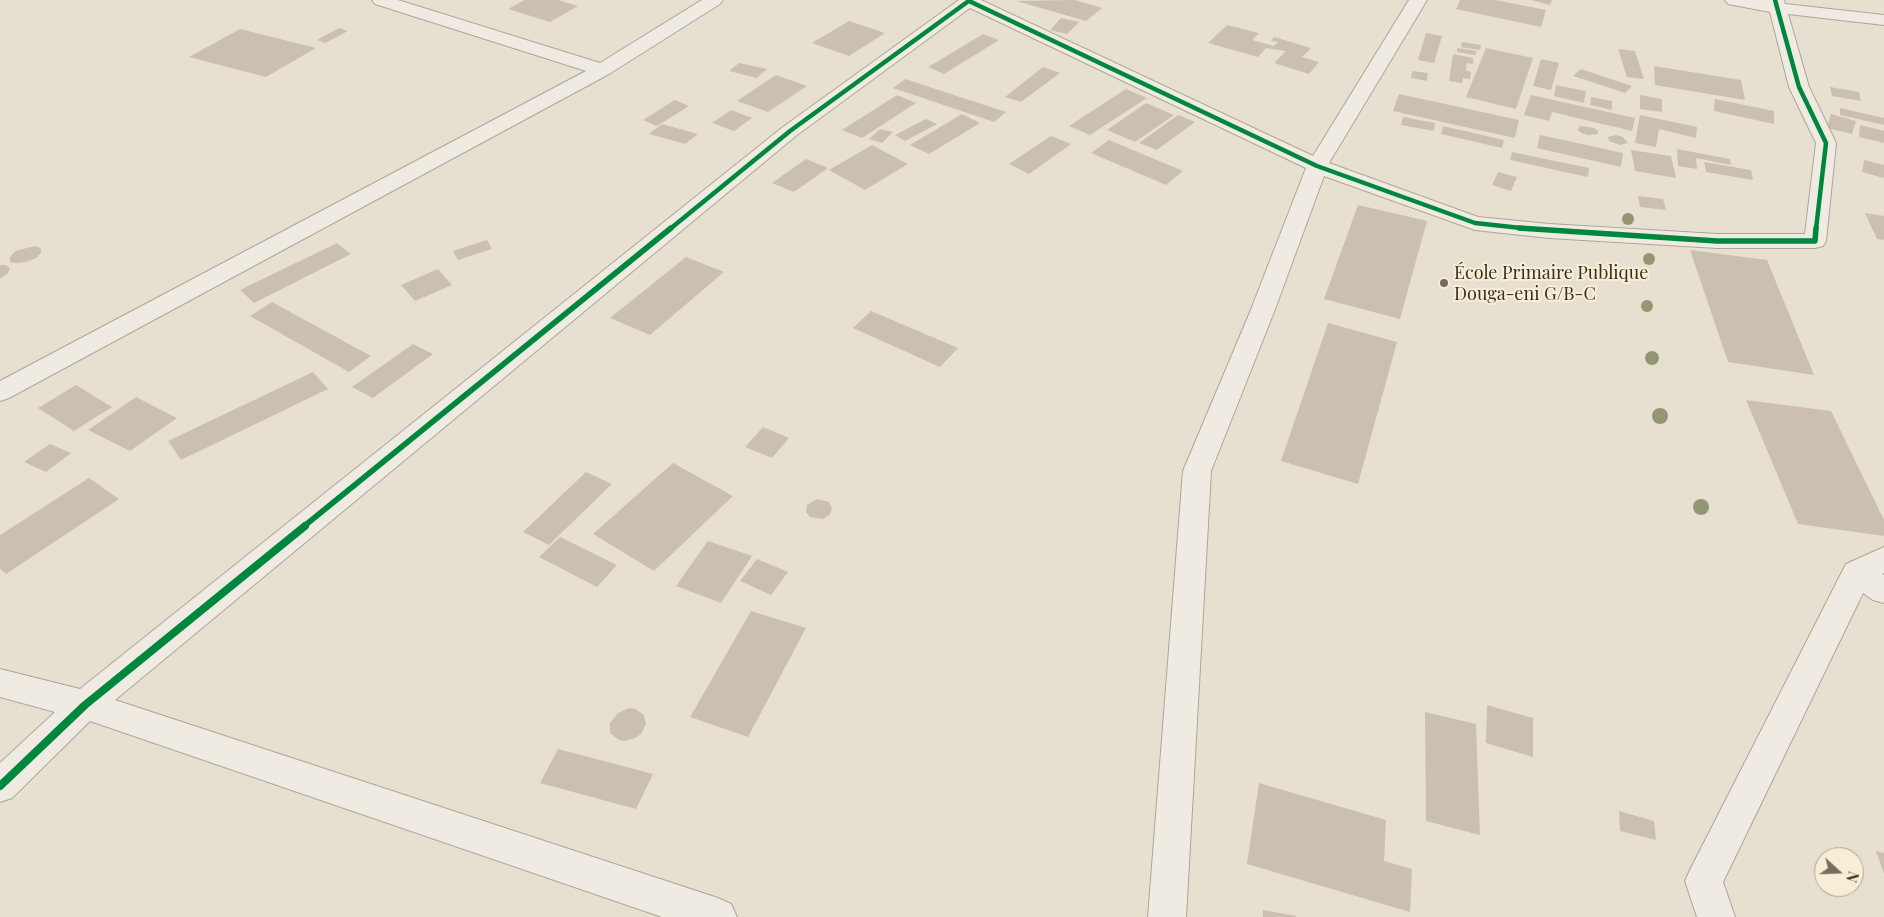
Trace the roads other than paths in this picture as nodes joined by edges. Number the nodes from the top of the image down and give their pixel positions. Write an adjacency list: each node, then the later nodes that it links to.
1 (381, 0): 8 (street)
2 (714, 0): 8 (street)
3 (969, 0): 9 (street); 14 (street)
4 (1418, 0): 9 (street)
5 (1734, 0): 6 (street)
6 (1776, 4): 7 (street); 9 (street)
7 (1884, 20)
8 (602, 70): 10 (street)
9 (1317, 166): 17 (street)
10 (0, 392)
11 (1870, 566): 12 (street); 18 (street)
12 (1884, 591)
13 (0, 683): 14 (street)
14 (85, 704): 15 (street); 16 (street)
15 (0, 786)
16 (718, 917)
17 (1167, 917)
18 (1716, 917)

